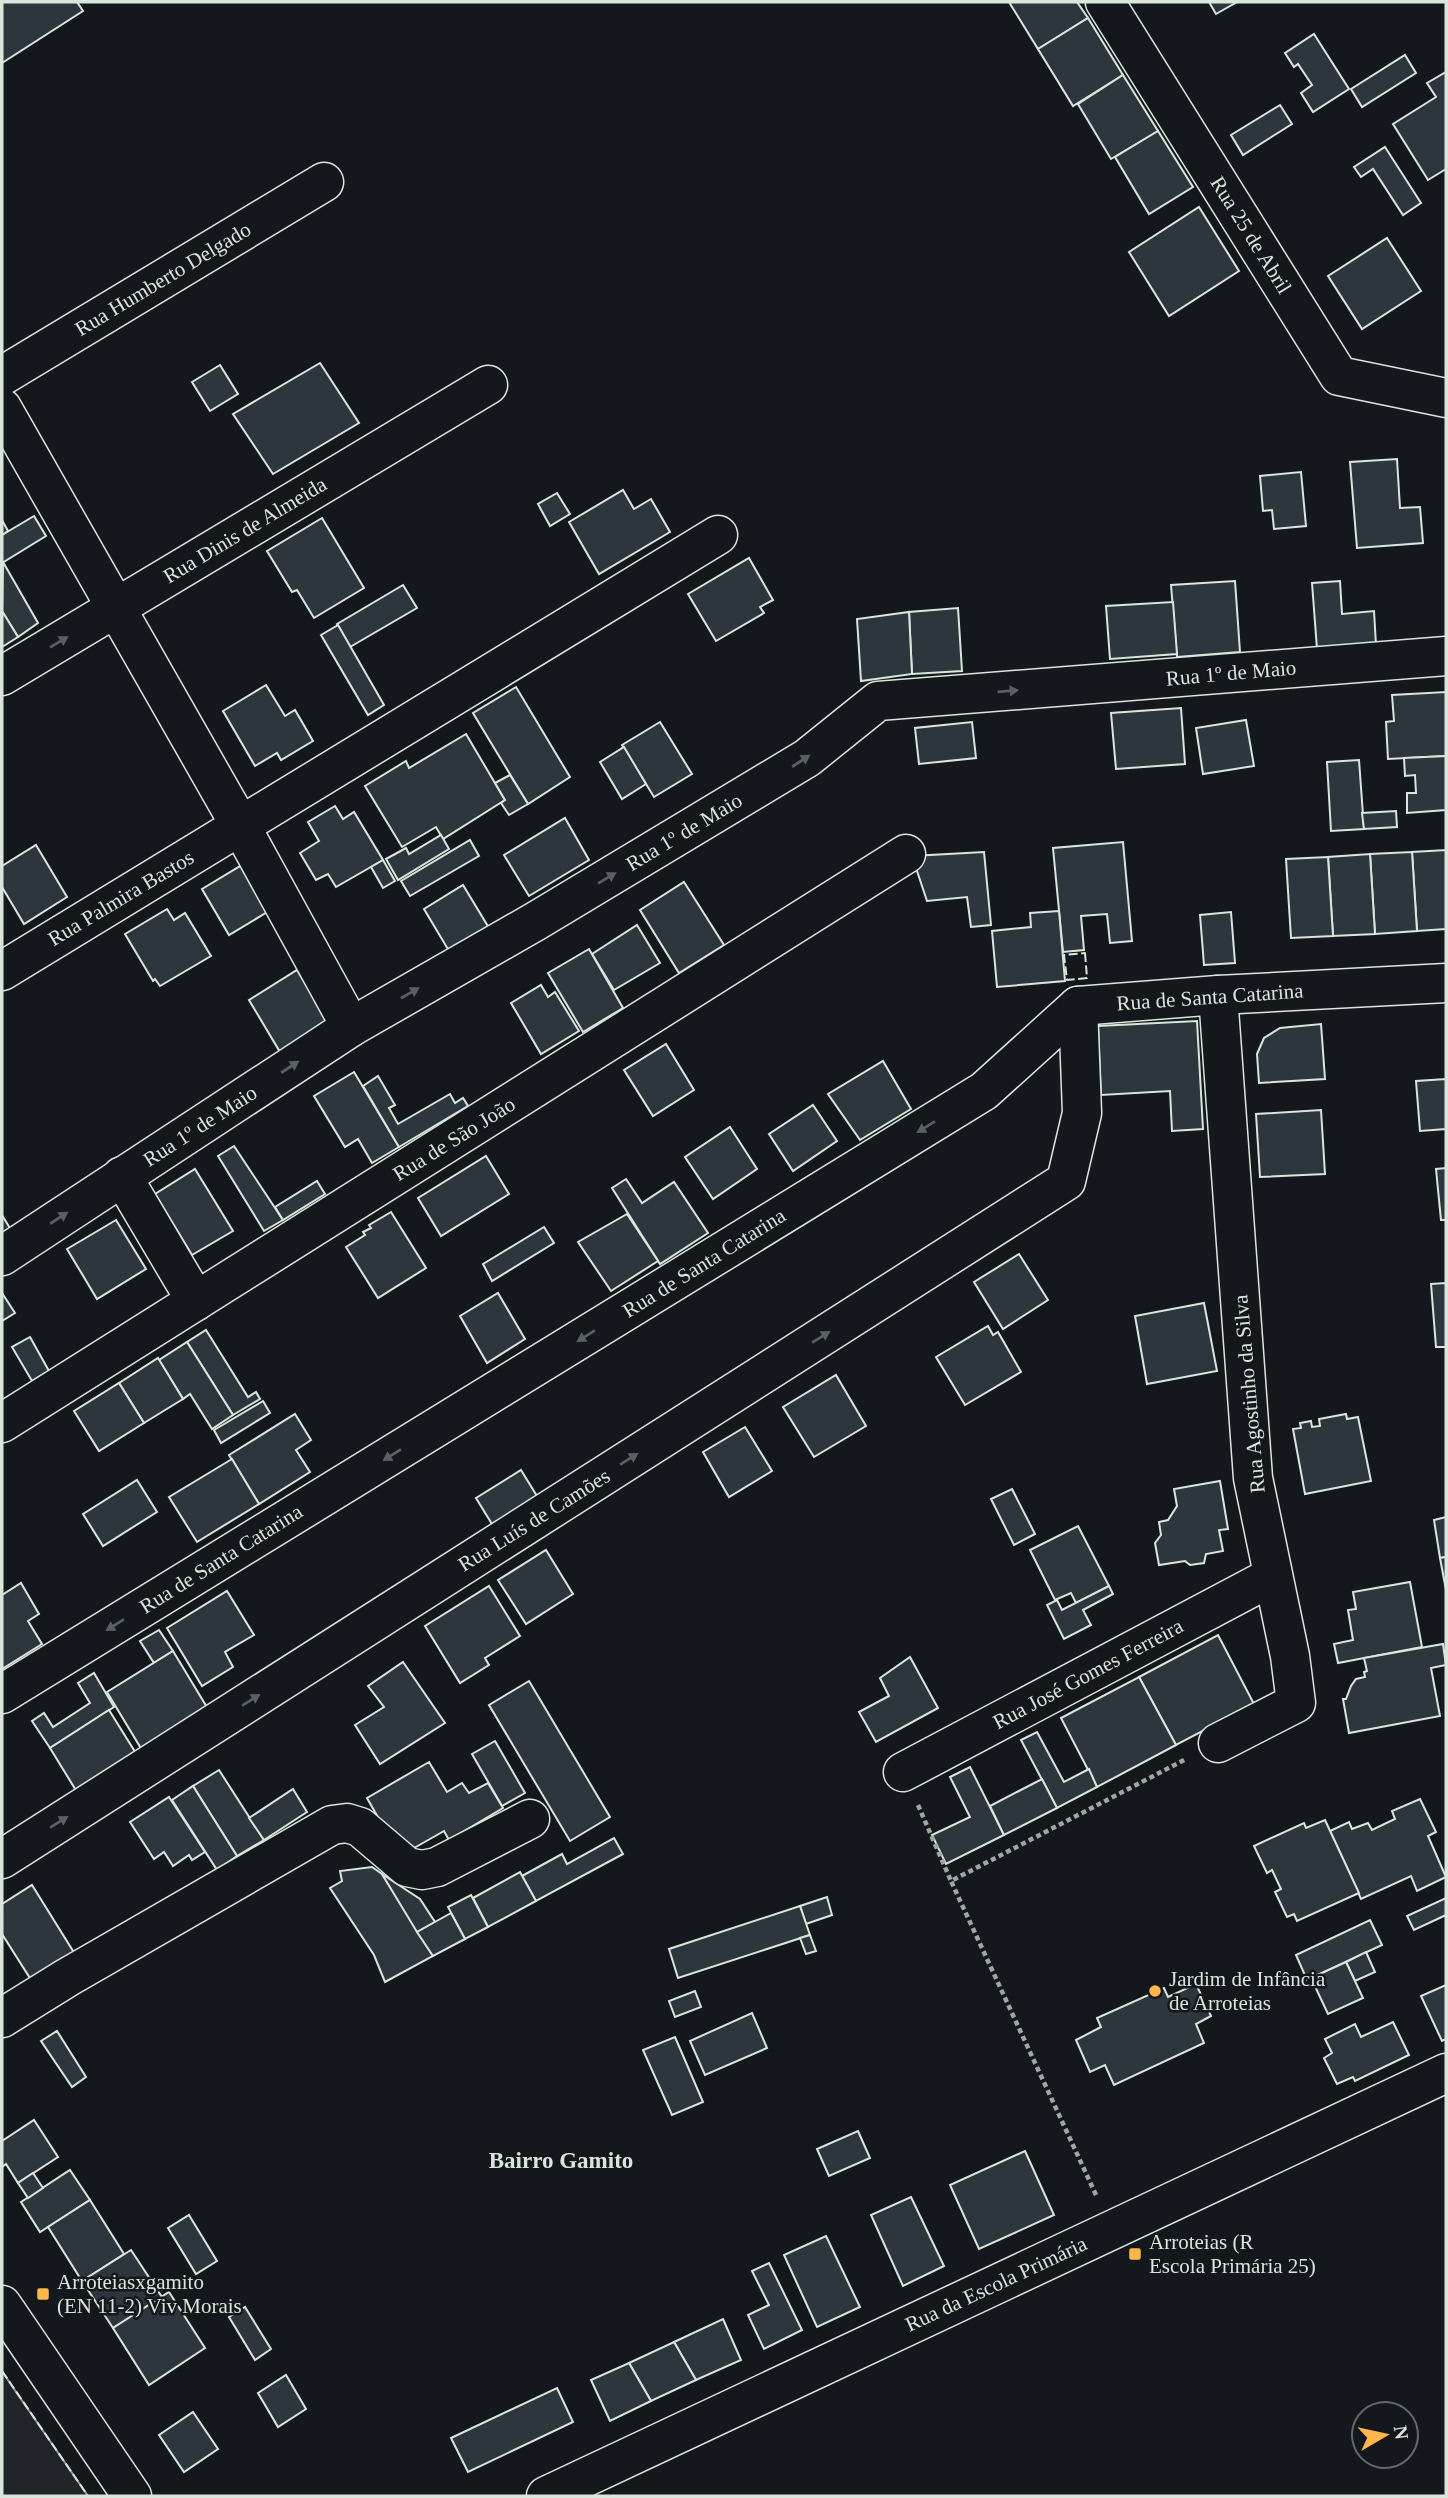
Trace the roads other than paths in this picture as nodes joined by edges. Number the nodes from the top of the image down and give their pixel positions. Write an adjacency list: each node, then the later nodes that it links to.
1 (1105, 2): 5 (street, Rua 25 de Abril)
2 (324, 182): 3 (street, Rua Humberto Delgado)
3 (2, 376)
4 (488, 384): 8 (street, Rua Dinis de Almeida)
5 (1446, 398)
6 (2, 408): 8 (street)
7 (718, 535): 11 (street, Rua Palmira Bastos)
8 (116, 607): 10 (street, Rua Dinis de Almeida, one-way to 8); 11 (street)
9 (1446, 656): 17 (street, Rua 1º de Maio, one-way to 9)
10 (2, 676)
11 (240, 825): 13 (street, Rua Palmira Bastos); 17 (street)
12 (906, 855): 20 (street, Rua de São João)
13 (2, 971)
14 (1446, 983): 15 (street, Rua de Santa Catarina)
15 (1218, 995): 16 (street, Rua de Santa Catarina); 22 (street, Rua Agostinho da Silva)
16 (1078, 1006): 23 (street, Rua de Santa Catarina, one-way to 23); 27 (street, Rua Luís de Camões, one-way to 16)
17 (351, 1027): 18 (street, Rua 1º de Maio, one-way to 17)
18 (122, 1177): 19 (street, Rua 1º de Maio, one-way to 18); 20 (street)
19 (2, 1256)
20 (196, 1301): 21 (street, Rua de São João)
21 (2, 1423)
22 (1273, 1576): 24 (street, Rua Agostinho da Silva); 25 (street, Rua José Gomes Ferreira)
23 (2, 1694)
24 (1218, 1743)
25 (903, 1772)
26 (530, 1819): 28 (street)
27 (2, 1859)
28 (2, 2018)
29 (1446, 2073): 32 (street, Rua da Escola Primária)
30 (2, 2305): 31 (street)
31 (132, 2496)
32 (546, 2496)

